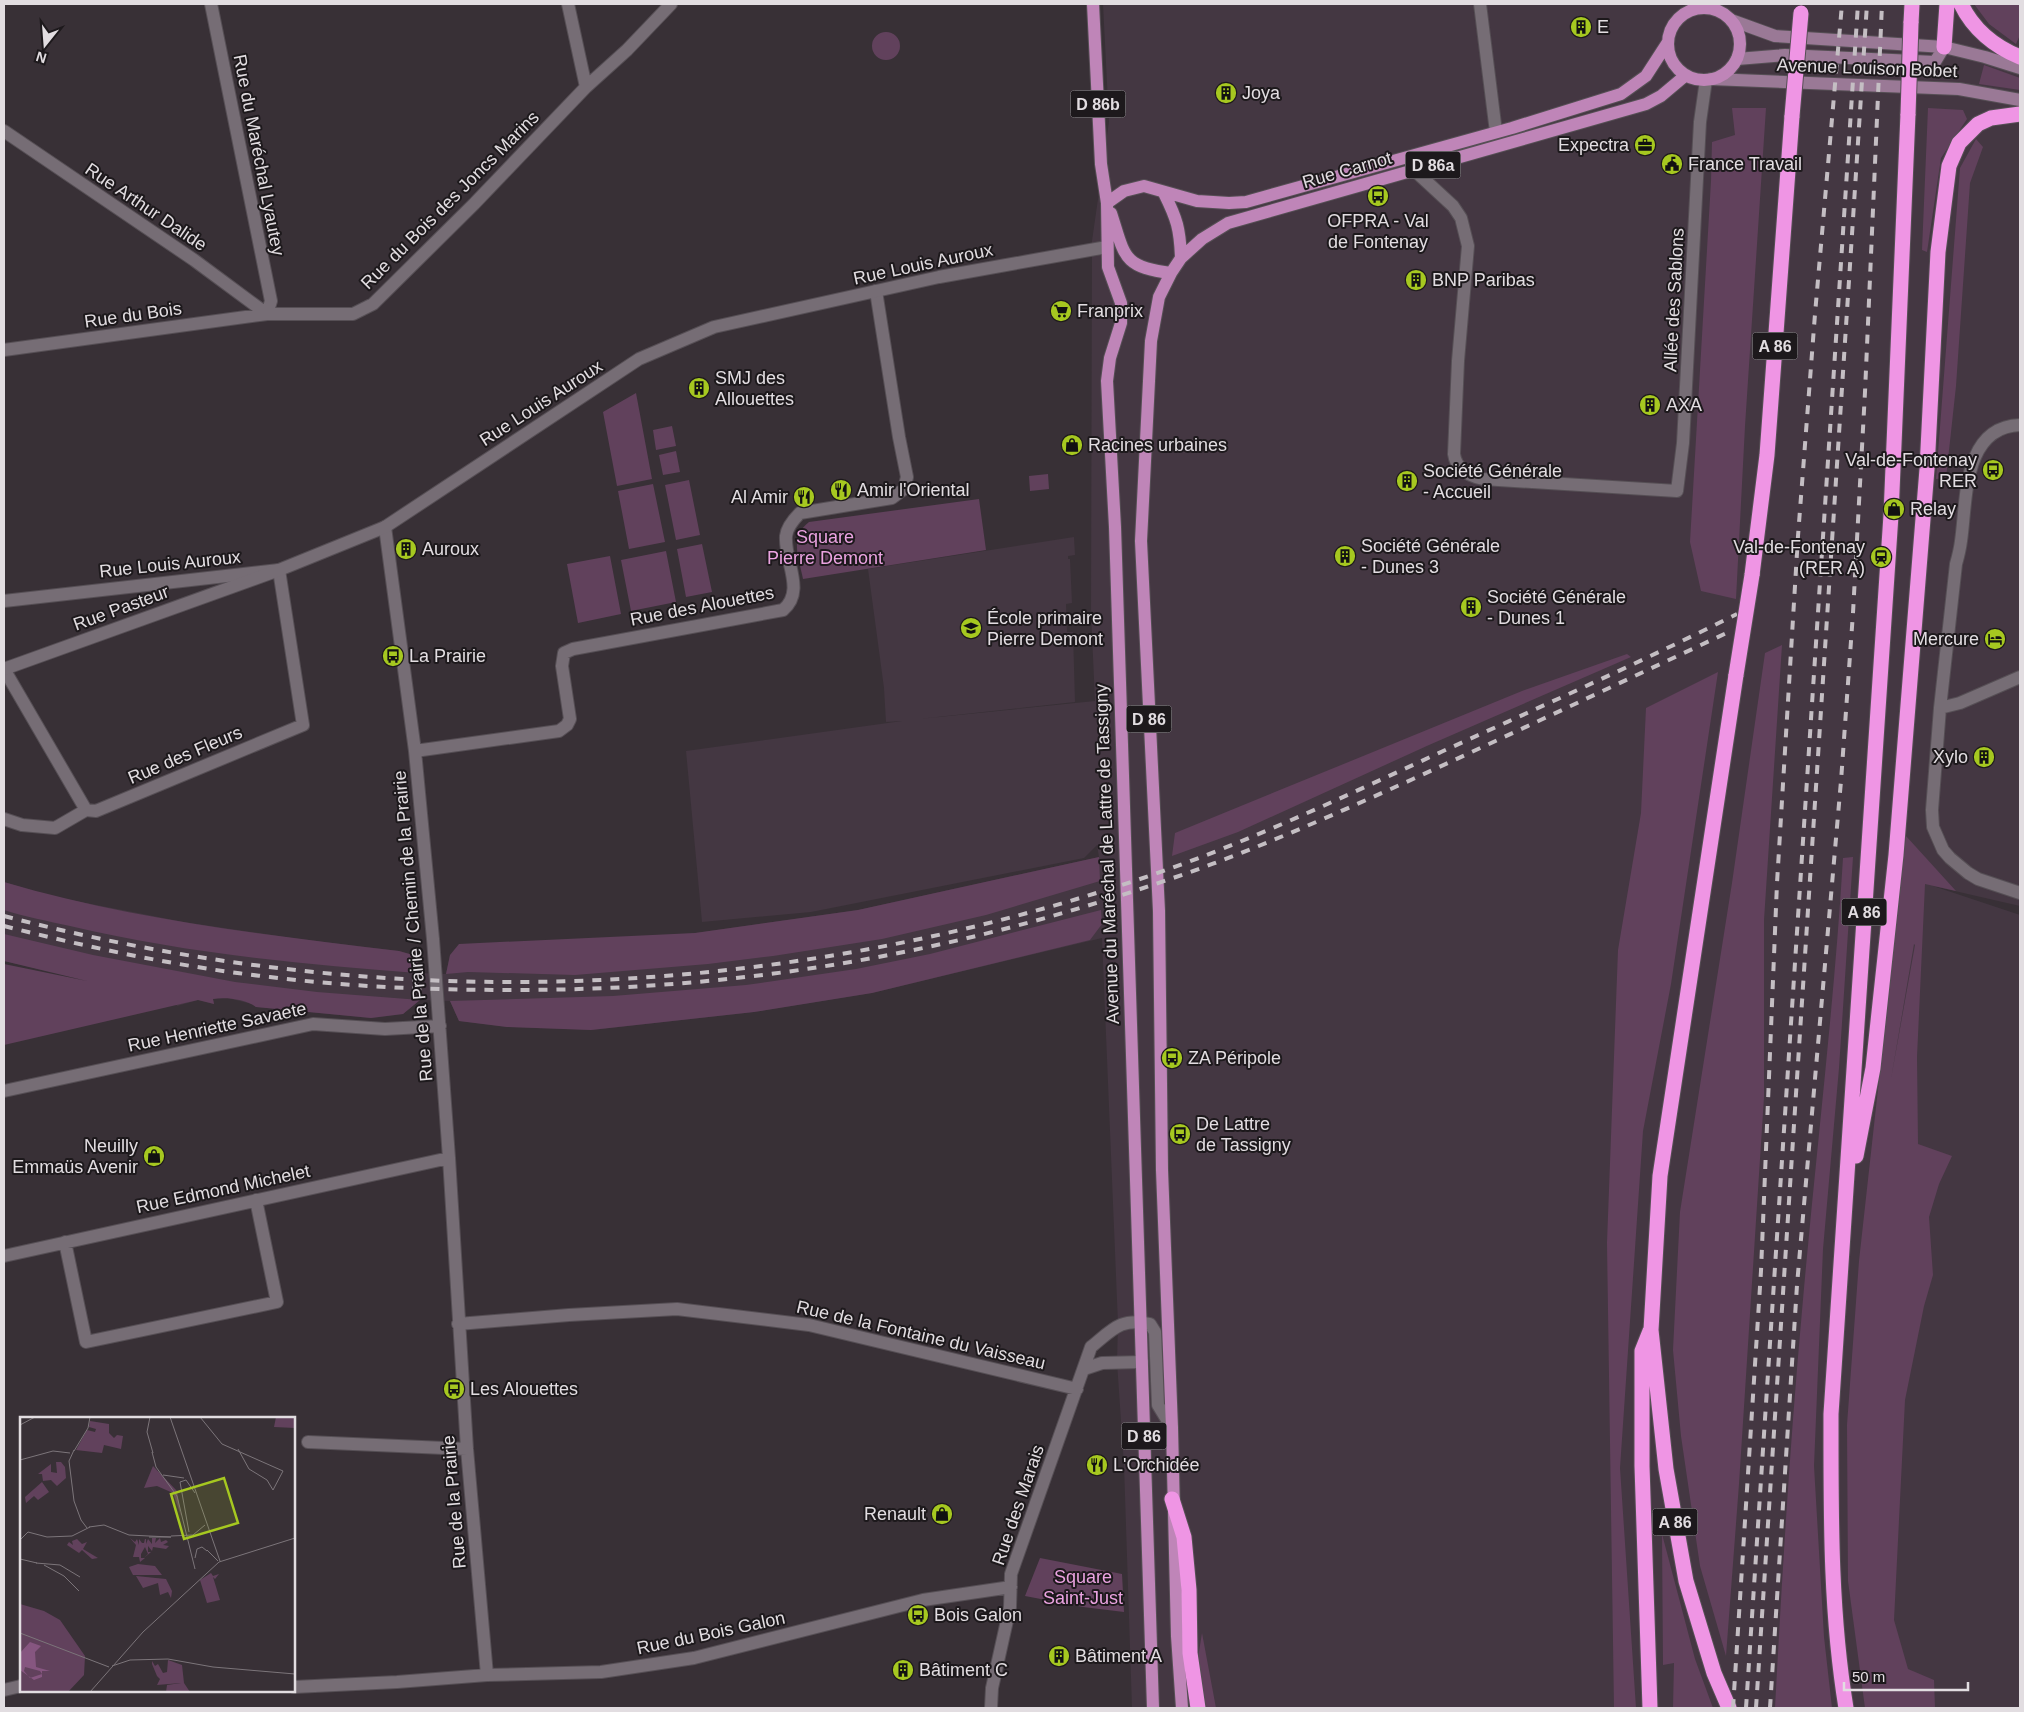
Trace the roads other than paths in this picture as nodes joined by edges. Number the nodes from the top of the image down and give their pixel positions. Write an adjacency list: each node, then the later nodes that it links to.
1 (211, 4): 31 (street, Rue du Maréchal Lyautey)
2 (568, 4): 19 (street)
3 (672, 4): 19 (street, Rue du Bois des Joncs Marins)
4 (1093, 4): 26 (main road, Avenue du Maréchal de Lattre de Tassigny / D 86b)
5 (1480, 4): 23 (street)
6 (1912, 4): 48 (highway, A 86, bridge)
7 (1947, 4): 13 (highway)
8 (1960, 4): 14 (highway)
9 (1700, 6): 11 (main road); 12 (main road)
10 (1802, 8): 53 (highway, A 86, bridge)
11 (1731, 20): 13 (main road, Avenue Louison Bobet); 15 (main road)
12 (1668, 42): 17 (main road); 23 (main road, Rue Carnot / D 86a)
13 (1944, 47): 15 (main road); 16 (main road, Avenue Louison Bobet)
14 (2020, 57)
15 (1737, 59): 18 (main road)
16 (2020, 68)
17 (1686, 75): 18 (main road); 24 (main road, Rue Carnot / D 86a)
18 (1708, 80): 20 (main road, Avenue Louison Bobet); 24 (street, Allée des Sablons)
19 (586, 87): 31 (street, Rue du Bois des Joncs Marins)
20 (2020, 100)
21 (2020, 114): 48 (highway)
22 (4, 131): 31 (street, Rue Arthur Dalide)
23 (1496, 132): 25 (main road, Rue Carnot / D 86a)
24 (1414, 170): 28 (main road, Rue Carnot / D 86a)
25 (1164, 193): 26 (main road); 28 (main road)
26 (1107, 203): 27 (main road, Avenue du Maréchal de Lattre de Tassigny / D 86b); 29 (main road)
27 (1107, 247): 30 (street, Rue Louis Auroux); 51 (main road, Avenue du Maréchal de Lattre de Tassigny / D 86)
28 (1181, 258): 29 (main road, Rue Carnot / D 86a)
29 (1171, 273): 57 (main road, D 86)
30 (876, 291): 34 (street, Rue Louis Auroux); 40 (street, Rue des Alouettes)
31 (267, 314): 32 (street, Rue du Bois)
32 (4, 350)
33 (2020, 425): 39 (street)
34 (385, 527): 35 (street, Rue Louis Auroux); 40 (street, Rue de la Prairie / Chemin de la Prairie)
35 (279, 570): 36 (street, Rue Louis Auroux); 37 (street, Rue Pasteur); 41 (street, Rue des Fleurs)
36 (4, 601)
37 (4, 669): 41 (street)
38 (2020, 677): 39 (street)
39 (1940, 708): 43 (street)
40 (415, 751): 44 (street, Rue de la Prairie / Chemin de la Prairie)
41 (86, 810): 42 (street)
42 (4, 818)
43 (2020, 894)
44 (440, 1026): 45 (street, Rue Henriette Savaete); 46 (street, Rue de la Prairie / Chemin de la Prairie)
45 (4, 1091)
46 (449, 1158): 47 (street, Rue Edmond Michelet); 52 (street, Rue de la Prairie / Chemin de la Prairie)
47 (256, 1200): 49 (street, Rue Edmond Michelet); 49 (street)
48 (1843, 1216): 72 (highway, A 86)
49 (65, 1242): 50 (street, Rue Edmond Michelet)
50 (4, 1256)
51 (1141, 1322): 54 (main road, Avenue du Maréchal de Lattre de Tassigny / D 86); 55 (street, Rue des Marais); 57 (street)
52 (458, 1324): 56 (street, Rue de la Fontaine du Vaisseau); 59 (street, Rue de la Prairie)
53 (1651, 1330): 70 (highway); 71 (highway, A 86)
54 (1142, 1362): 55 (street); 67 (main road, Avenue du Maréchal de Lattre de Tassigny / D 86)
55 (1084, 1368): 56 (street, Rue des Marais)
56 (1077, 1389): 61 (street, Rue des Marais)
57 (1172, 1428): 60 (main road, D 86)
58 (308, 1442): 59 (street)
59 (467, 1449): 62 (street, Rue de la Prairie)
60 (1172, 1499): 68 (main road, D 86); 69 (highway)
61 (1011, 1586): 62 (street, Rue du Bois Galon); 66 (street, Rue des Marais)
62 (487, 1676): 64 (street, Rue du Bois Galon)
63 (20, 1686): 65 (street)
64 (295, 1687)
65 (4, 1690)
66 (991, 1708)
67 (1153, 1708)
68 (1182, 1708)
69 (1198, 1708)
70 (1650, 1708)
71 (1729, 1708)
72 (1846, 1708)

